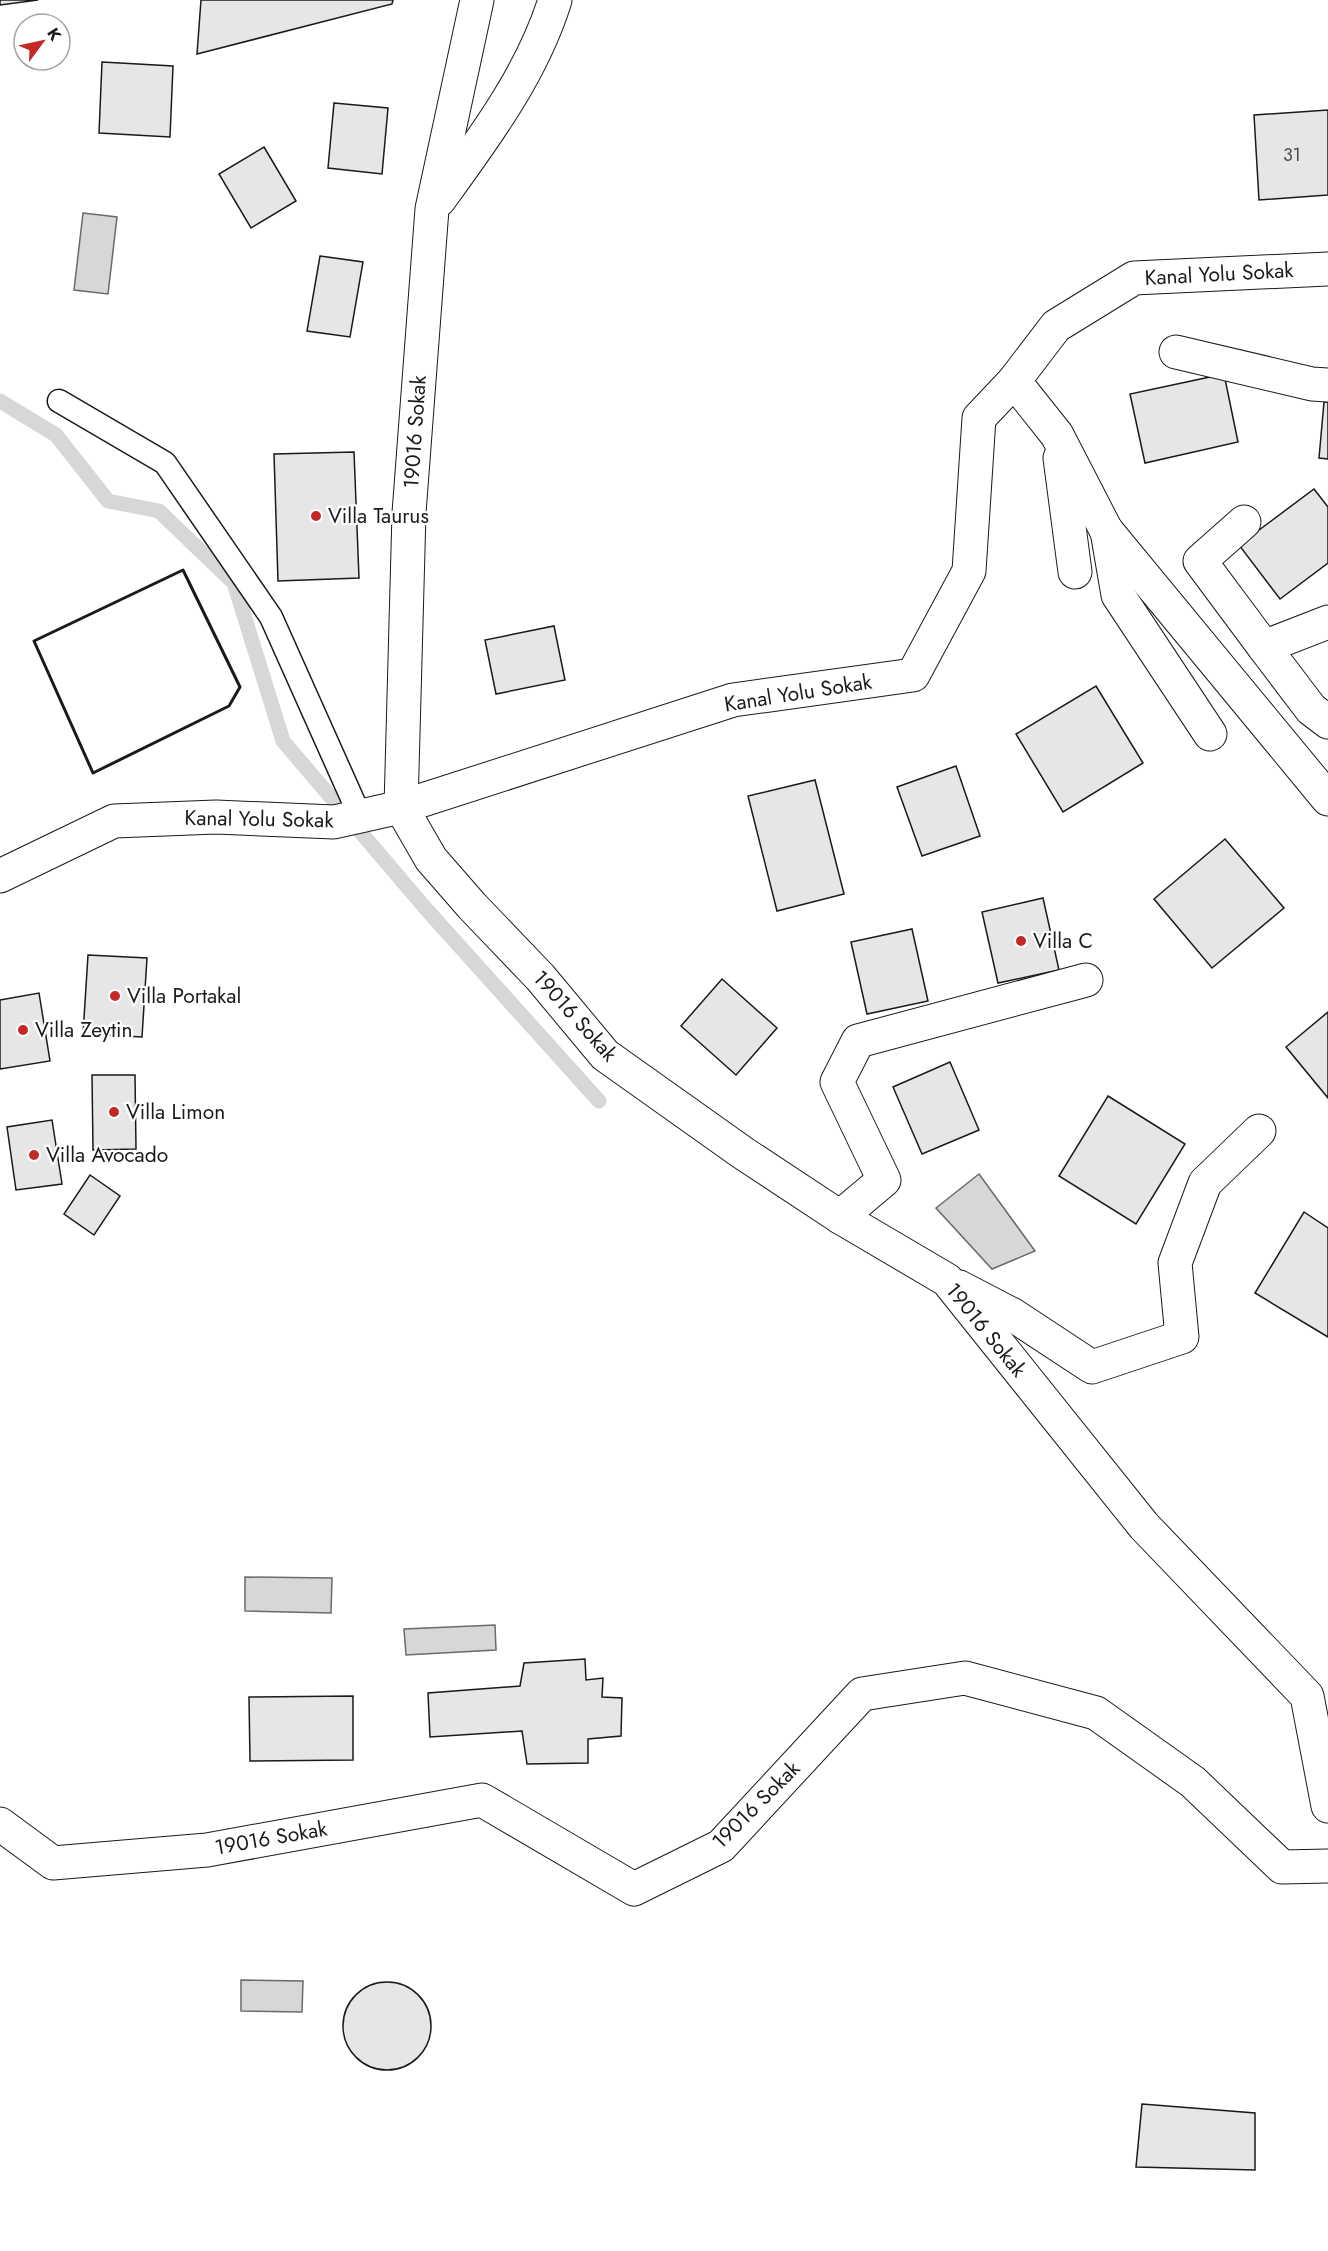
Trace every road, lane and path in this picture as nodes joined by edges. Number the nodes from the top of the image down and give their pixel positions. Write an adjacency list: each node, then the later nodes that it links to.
1 (477, 0): 3 (street, 19016 Sokak)
2 (555, 0): 3 (street)
3 (432, 209): 18 (street, 19016 Sokak)
4 (1328, 269): 6 (street, Kanal Yolu Sokak)
5 (1176, 352): 7 (street)
6 (1014, 381): 9 (street); 18 (street, Kanal Yolu Sokak)
7 (1328, 385)
8 (59, 401): 19 (lane)
9 (1057, 435): 11 (street); 12 (street)
10 (1244, 522): 14 (street)
11 (1106, 530): 16 (street); 17 (street)
12 (1074, 572)
13 (1328, 622): 14 (street)
14 (1264, 647): 15 (street)
15 (1328, 722)
16 (1210, 734)
17 (1328, 799)
18 (401, 807): 19 (street, Kanal Yolu Sokak); 23 (street, 19016 Sokak)
19 (360, 816): 20 (street, Kanal Yolu Sokak)
20 (0, 876)
21 (1086, 980): 23 (street)
22 (1259, 1131): 24 (street)
23 (840, 1217): 24 (street, 19016 Sokak)
24 (947, 1280): 25 (street, 19016 Sokak)
25 (1328, 1806)
26 (0, 1824): 27 (street, 19016 Sokak)
27 (1328, 1866)

